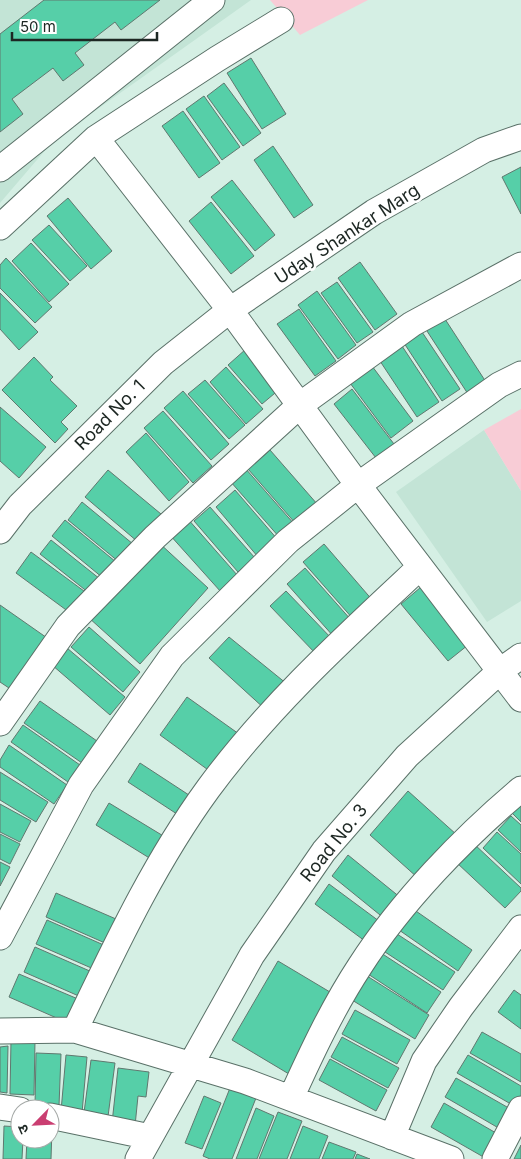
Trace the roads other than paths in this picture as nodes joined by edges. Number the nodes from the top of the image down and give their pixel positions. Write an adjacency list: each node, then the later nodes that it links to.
1 (212, 0): 5 (street)
2 (281, 20): 4 (street)
3 (521, 137): 8 (street, Uday Shankar Marg)
4 (96, 138): 6 (street); 8 (street)
5 (0, 169)
6 (0, 227)
7 (521, 265): 10 (street)
8 (230, 310): 10 (street); 12 (street, Road No. 1)
9 (521, 374): 11 (street)
10 (300, 405): 11 (street); 17 (street)
11 (358, 485): 13 (street); 20 (street)
12 (0, 531)
13 (420, 567): 15 (street); 21 (street)
14 (521, 656): 15 (street, Road No. 3)
15 (500, 671): 16 (street); 23 (street, Road No. 3)
16 (521, 699)
17 (0, 723)
18 (521, 789): 24 (street)
19 (521, 928): 27 (street)
20 (0, 937)
21 (75, 1030): 22 (street); 23 (street)
22 (0, 1031)
23 (192, 1066): 24 (street); 28 (street, Road No. 3)
24 (291, 1098): 27 (street)
25 (521, 1109): 30 (street)
26 (60, 1120): 28 (street)
27 (392, 1137): 29 (street)
28 (145, 1152)
29 (451, 1159)
30 (495, 1159)

